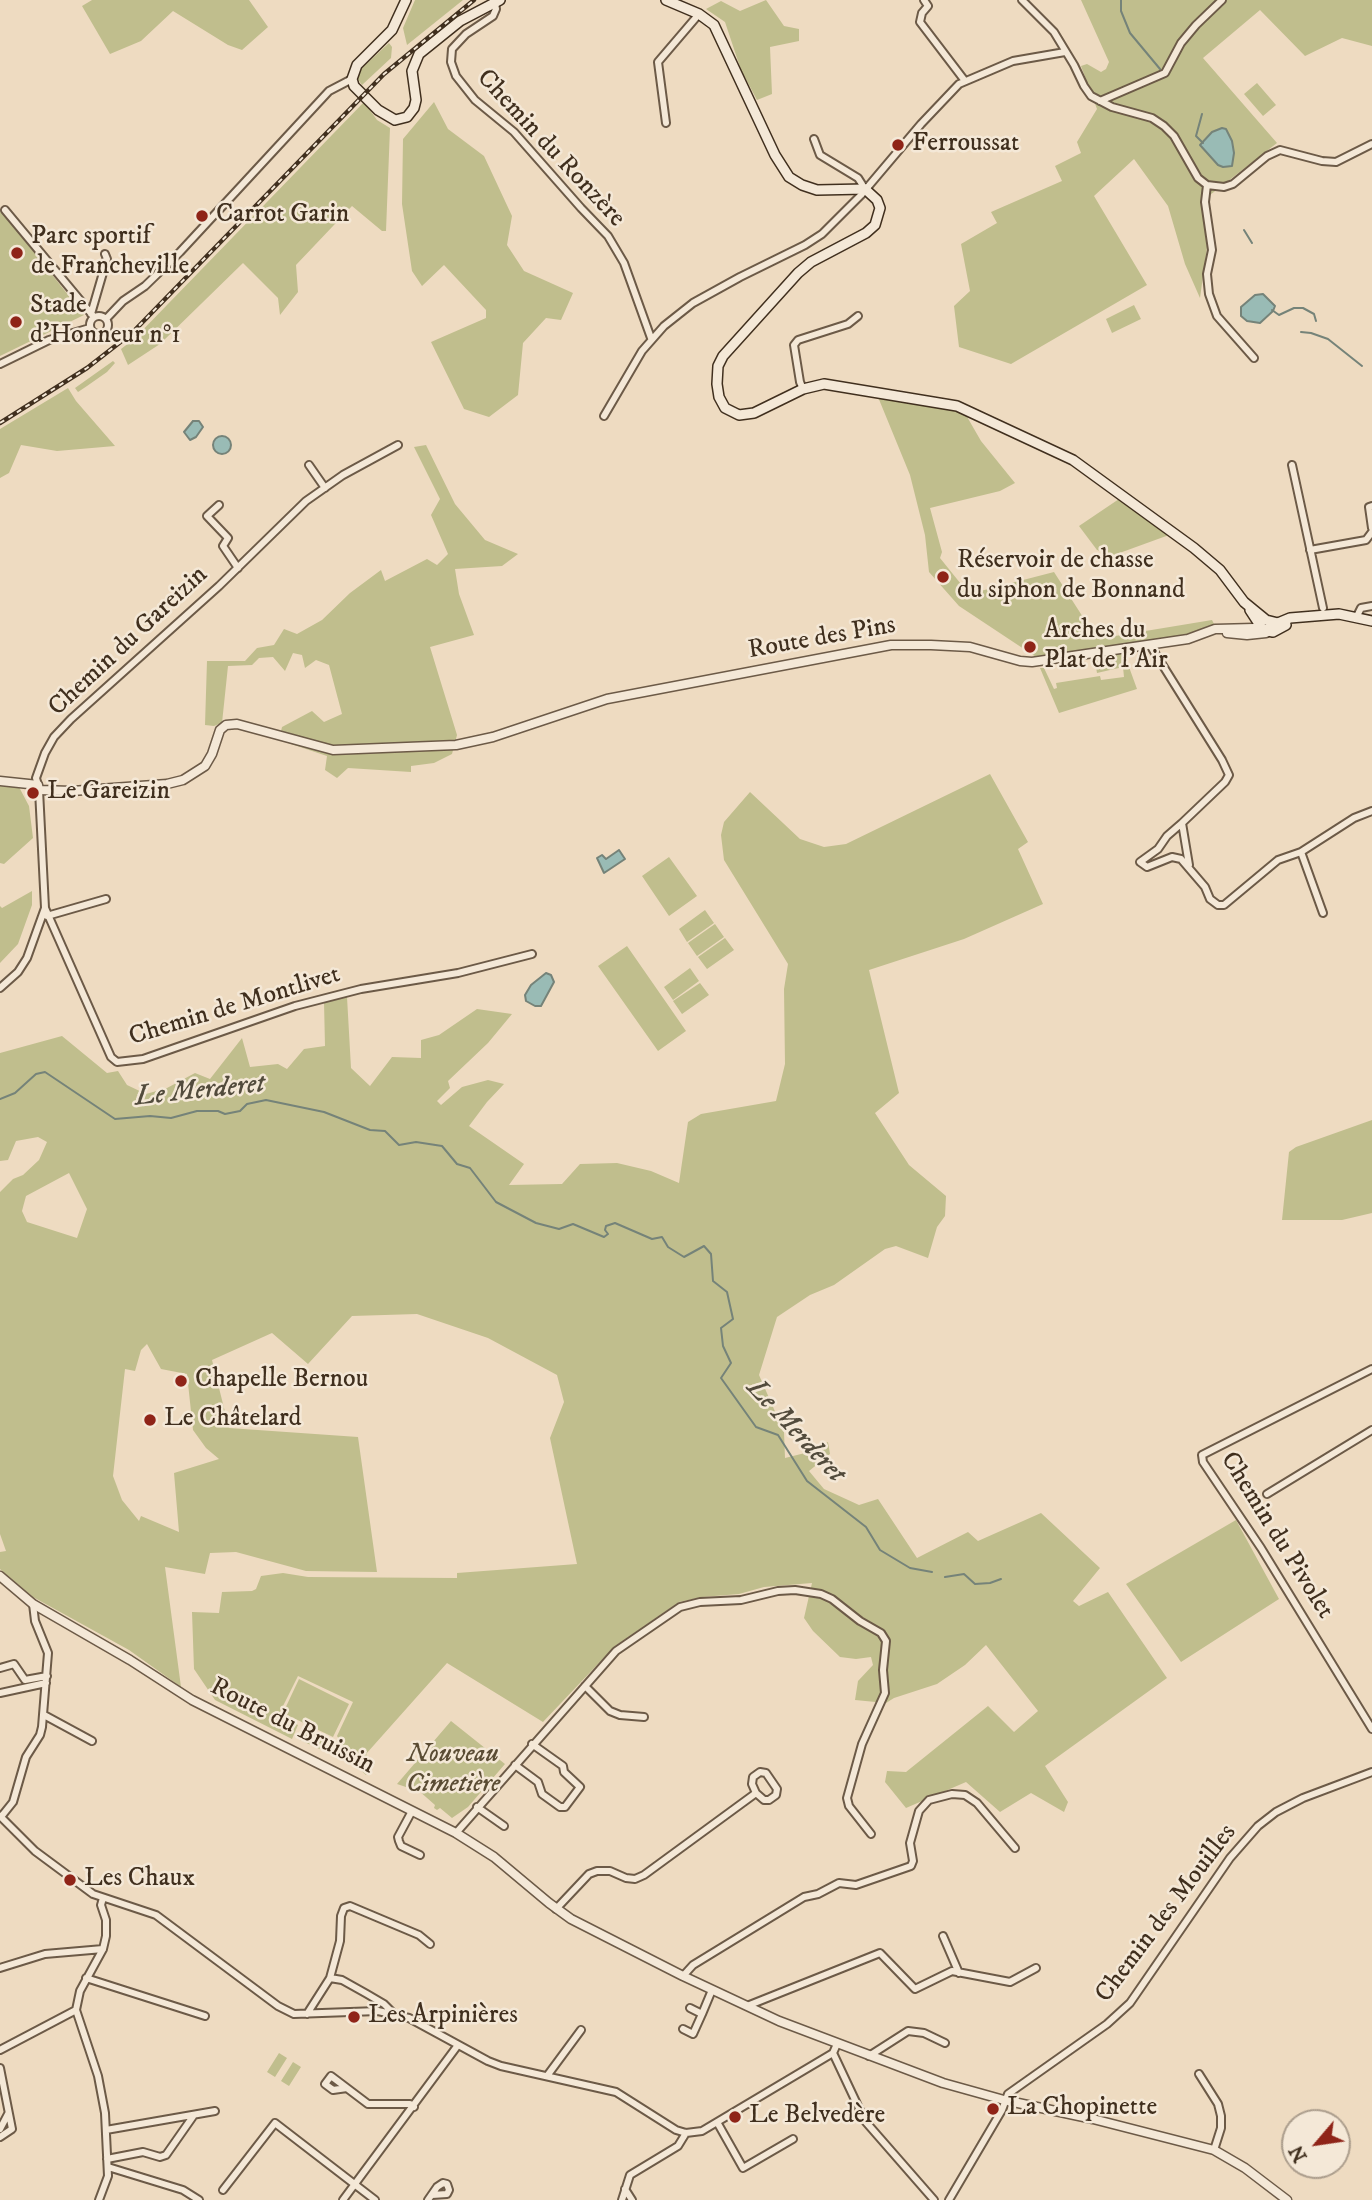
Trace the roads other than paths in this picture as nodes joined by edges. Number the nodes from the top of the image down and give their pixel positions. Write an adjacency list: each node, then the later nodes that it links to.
1 (406, 0): 9 (main road)
2 (666, 0): 7 (main road)
3 (924, 0): 10 (street)
4 (1023, 0): 8 (street)
5 (1222, 0): 11 (street)
6 (498, 1): 9 (main road); 23 (street, Chemin du Ronzère)
7 (699, 14): 12 (street); 16 (main road)
8 (1065, 52): 10 (street); 11 (street)
9 (352, 79): 21 (street)
10 (965, 81): 16 (street)
11 (1100, 102): 15 (street)
12 (666, 123)
13 (814, 139): 16 (street)
14 (1372, 144): 15 (street)
15 (1206, 186): 24 (street)
16 (865, 189): 23 (street); 26 (main road)
17 (5, 210): 19 (street)
18 (105, 254): 19 (street)
19 (92, 315): 21 (street); 22 (street)
20 (858, 316): 26 (street)
21 (106, 319): 22 (street)
22 (90, 328): 25 (street)
23 (651, 338): 27 (street)
24 (1254, 358)
25 (0, 364)
26 (803, 388): 41 (main road)
27 (604, 416)
28 (398, 445): 31 (street, Chemin du Gareizin)
29 (309, 465): 31 (street)
30 (1292, 465): 35 (street)
31 (325, 488): 36 (street, Chemin du Gareizin)
32 (219, 505): 36 (street, Chemin du Gareizin)
33 (1372, 506): 34 (street)
34 (1372, 530): 35 (street)
35 (1310, 550): 38 (street)
36 (238, 568): 45 (street, Chemin du Gareizin)
37 (1372, 606): 39 (street)
38 (1323, 611): 39 (main road); 42 (main road)
39 (1356, 618): 40 (main road)
40 (1372, 621)
41 (1255, 626): 42 (main road); 42 (main road); 42 (street, Route des Pins); 43 (street, Route des Pins)
42 (1271, 628)
43 (1150, 645): 45 (street, Route des Pins); 47 (street)
44 (0, 781): 45 (street, Route des Pins)
45 (38, 788): 51 (street, Chemin du Gareizin)
46 (1372, 810): 48 (street)
47 (1182, 823): 49 (street); 49 (street)
48 (1301, 852): 49 (street); 52 (street)
49 (1189, 867)
50 (106, 899): 53 (street)
51 (45, 908): 53 (street, Chemin de Montlivet); 55 (street)
52 (1323, 913)
53 (47, 916): 54 (street, Chemin de Montlivet)
54 (532, 954)
55 (0, 988)
56 (1372, 1369): 67 (street, Chemin du Pivolet)
57 (1372, 1430): 58 (street)
58 (1267, 1494)
59 (0, 1576): 60 (street, Route du Bruissin)
60 (33, 1604): 62 (street); 74 (street, Route du Bruissin)
61 (0, 1668): 62 (street)
62 (47, 1679): 64 (street); 65 (street)
63 (585, 1686): 66 (street); 69 (street); 78 (street)
64 (0, 1693)
65 (44, 1715): 68 (street); 75 (street)
66 (644, 1717)
67 (1372, 1728)
68 (92, 1741)
69 (532, 1744): 70 (street); 70 (street)
70 (515, 1765): 73 (street)
71 (1372, 1772): 112 (street, Chemin des Mouilles)
72 (756, 1793): 72 (street); 82 (street)
73 (477, 1807): 76 (street); 77 (street)
74 (412, 1811): 77 (street, Route du Bruissin); 80 (street)
75 (1, 1817): 81 (street)
76 (504, 1826)
77 (456, 1833): 82 (street, Route du Bruissin)
78 (871, 1834)
79 (1015, 1849): 89 (street)
80 (420, 1855)
81 (103, 1898): 85 (street); 97 (street)
82 (556, 1909): 89 (street, Route du Bruissin)
83 (943, 1936): 88 (street)
84 (430, 1944): 91 (street)
85 (103, 1949): 86 (street); 90 (street)
86 (0, 1968)
87 (1036, 1968): 88 (street)
88 (959, 1973): 93 (street)
89 (683, 1976): 92 (street, Route du Bruissin)
90 (86, 1978): 95 (street); 99 (street)
91 (330, 1978): 96 (street); 97 (street)
92 (712, 1990): 93 (street, Route du Bruissin); 98 (street)
93 (747, 2006): 102 (street, Route du Bruissin)
94 (690, 2008): 98 (street)
95 (76, 2010): 105 (street); 119 (street)
96 (393, 2013): 97 (street); 104 (street)
97 (307, 2014)
98 (702, 2014): 100 (street)
99 (205, 2016)
100 (682, 2029)
101 (581, 2030): 110 (street)
102 (837, 2043): 106 (street); 107 (street, Route du Bruissin)
103 (945, 2043): 107 (street)
104 (458, 2045): 110 (street); 113 (street)
105 (0, 2050)
106 (833, 2053): 117 (street); 129 (street)
107 (869, 2056): 112 (street, Route du Bruissin)
108 (0, 2067): 115 (street)
109 (1199, 2074): 123 (street)
110 (547, 2076): 120 (street)
111 (347, 2088): 113 (street)
112 (1004, 2100): 123 (street, Route du Bruissin); 137 (street)
113 (414, 2107): 126 (street)
114 (215, 2111): 116 (street)
115 (8, 2114): 118 (street); 121 (street)
116 (194, 2115): 119 (street); 124 (street)
117 (717, 2122): 120 (street); 122 (street)
118 (0, 2129)
119 (106, 2130): 124 (street)
120 (686, 2133): 127 (street)
121 (0, 2137)
122 (793, 2139)
123 (1214, 2150): 138 (street, Route du Bruissin)
124 (107, 2158): 125 (street)
125 (108, 2167): 130 (street); 131 (street)
126 (355, 2184): 128 (street); 132 (street); 133 (street)
127 (625, 2189): 134 (street); 135 (street)
128 (223, 2190)
129 (932, 2197): 136 (street)
130 (99, 2200)
131 (199, 2200)
132 (343, 2200)
133 (375, 2200)
134 (622, 2200)
135 (632, 2200)
136 (922, 2200)
137 (948, 2200)
138 (1287, 2200)

